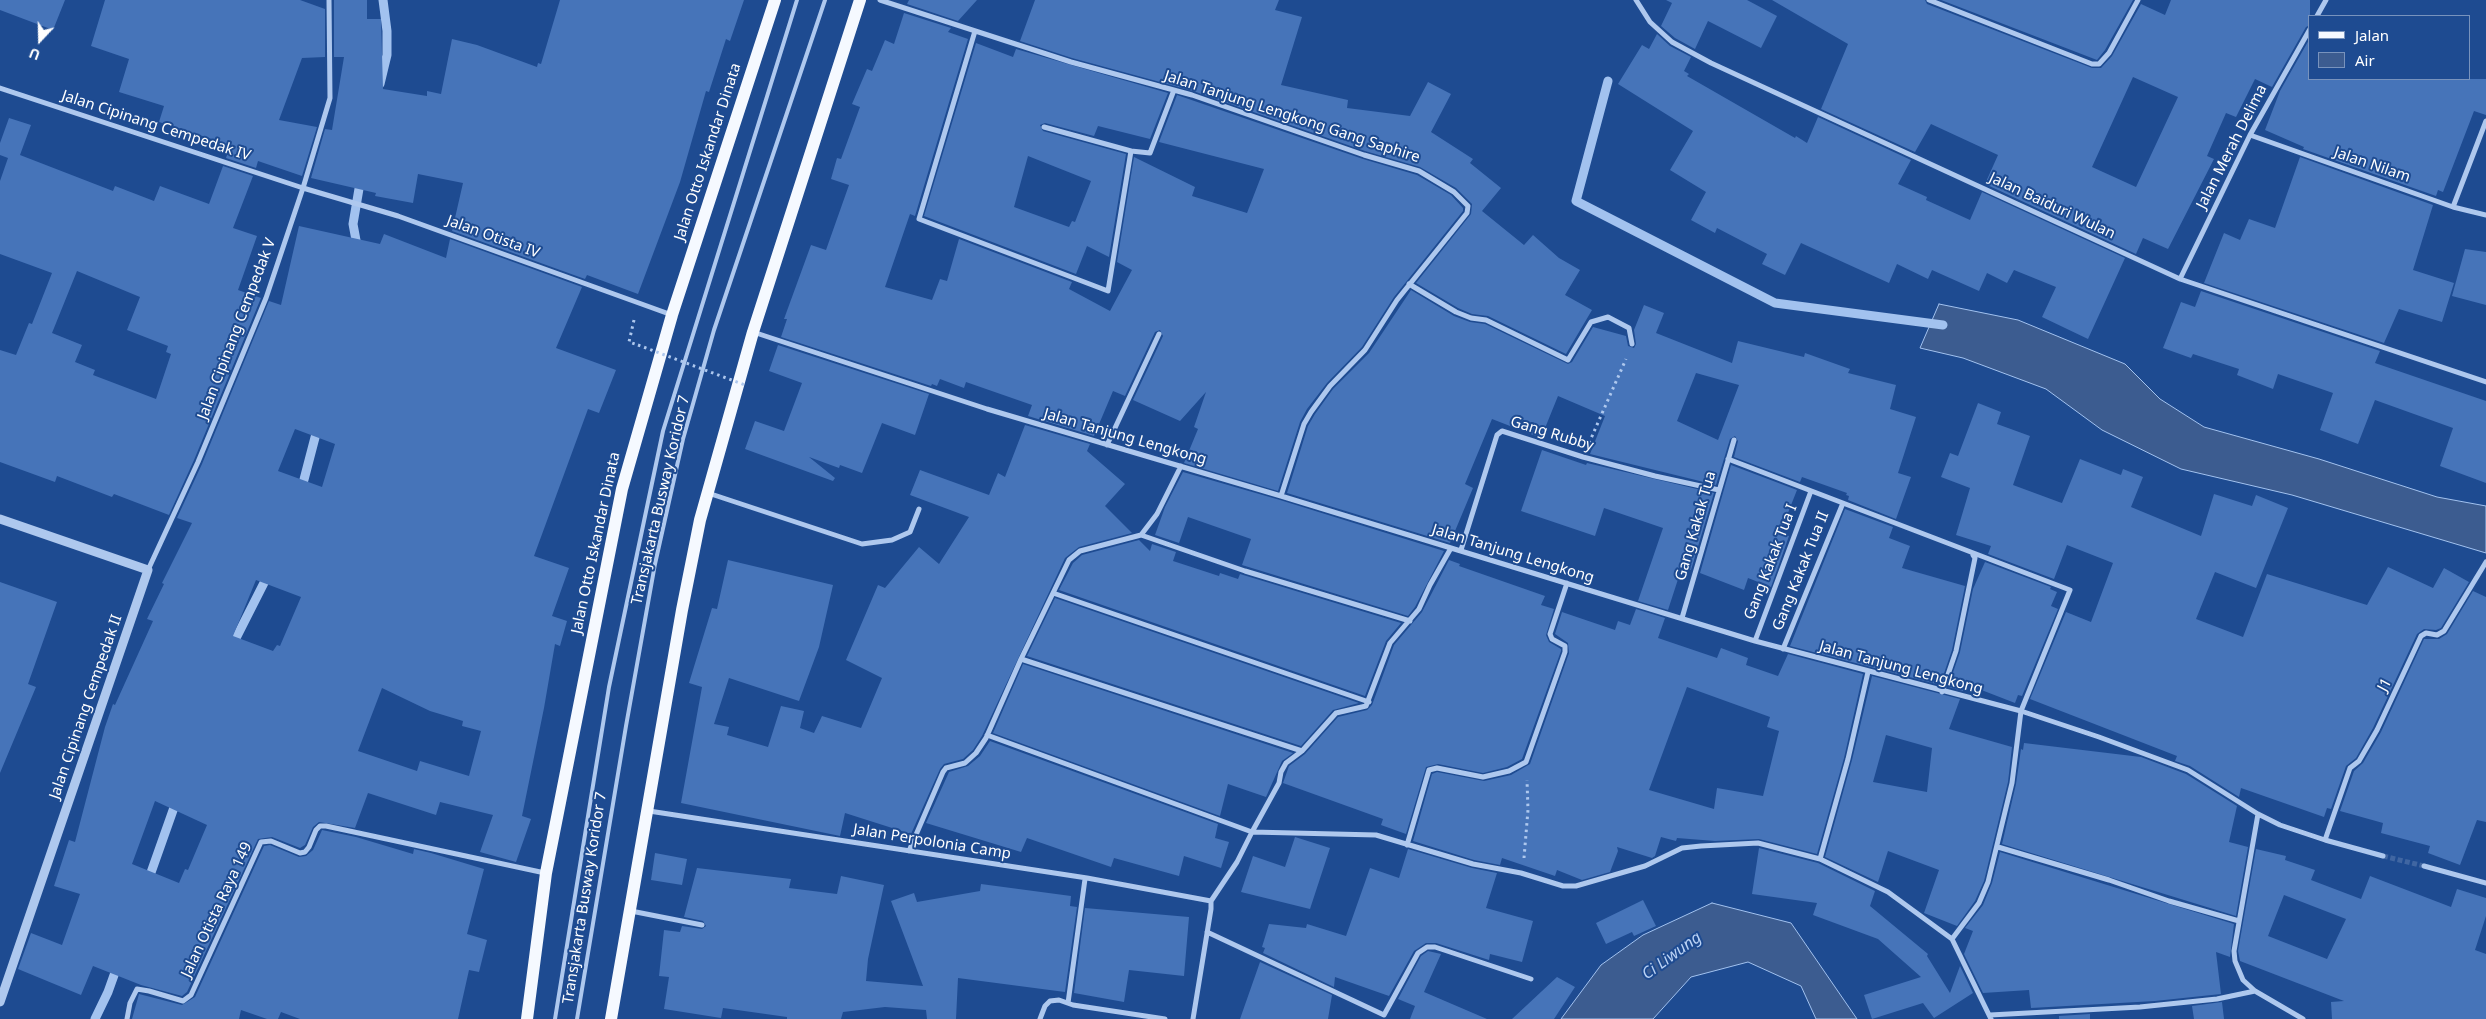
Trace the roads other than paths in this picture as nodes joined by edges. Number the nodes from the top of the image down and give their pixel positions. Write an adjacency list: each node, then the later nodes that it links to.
1 (330, 0): 20 (street, Jalan Cipinang Cempedak V)
2 (775, 0): 25 (main road, Jalan Otto Iskandar Dinata)
3 (798, 0): 88 (lane, Transjakarta Busway Koridor 7)
4 (825, 0): 89 (lane, Transjakarta Busway Koridor 7)
5 (860, 0): 26 (main road)
6 (880, 0): 12 (street, Jalan Tanjung Lengkong Gang Saphire)
7 (1636, 0): 23 (street, Jalan Baiduri Wulan)
8 (2138, 0): 10 (street)
9 (2326, 0): 11 (street)
10 (1934, 1)
11 (2318, 15)
12 (975, 31): 15 (street, Jalan Tanjung Lengkong Gang Saphire); 19 (street)
13 (2308, 33): 18 (street, Jalan Merah Delima)
14 (0, 88): 20 (street, Jalan Cipinang Cempedak IV)
15 (1174, 90): 19 (street); 24 (street, Jalan Tanjung Lengkong Gang Saphire)
16 (2486, 121): 21 (street)
17 (1044, 127): 19 (street)
18 (2250, 135): 21 (street, Jalan Nilam); 23 (street, Jalan Merah Delima)
19 (1131, 151)
20 (303, 188): 25 (street, Jalan Otista IV); 46 (street, Jalan Cipinang Cempedak V)
21 (2453, 207): 22 (street, Jalan Nilam)
22 (2486, 216)
23 (2180, 279): 29 (street, Jalan Baiduri Wulan)
24 (1409, 284): 28 (street); 37 (street, Jalan Tanjung Lengkong Gang Saphire)
25 (672, 315): 70 (main road, Jalan Otto Iskandar Dinata)
26 (753, 332): 31 (street, Jalan Tanjung Lengkong); 36 (main road)
27 (1159, 334): 31 (street)
28 (1632, 344)
29 (2486, 382)
30 (1734, 440): 32 (street, Gang Kakak Tua)
31 (1107, 445): 33 (street, Jalan Tanjung Lengkong)
32 (1728, 459): 34 (street, Gang Kakak Tua); 35 (street)
33 (1181, 466): 37 (street, Jalan Tanjung Lengkong); 41 (street)
34 (1719, 490): 43 (street, Gang Rubby); 49 (street, Gang Kakak Tua)
35 (1811, 491): 38 (street); 51 (street, Gang Kakak Tua I)
36 (708, 493): 39 (street); 60 (main road)
37 (1281, 496): 42 (street, Jalan Tanjung Lengkong)
38 (1843, 502): 44 (street); 52 (street, Gang Kakak Tua II)
39 (919, 509)
40 (0, 518): 46 (street)
41 (1141, 535): 48 (street); 50 (street)
42 (1451, 548): 43 (street, Jalan Tanjung Lengkong); 50 (street)
43 (1461, 550): 47 (street, Jalan Tanjung Lengkong)
44 (1973, 554): 55 (street); 57 (street)
45 (2486, 562): 63 (street, J1)
46 (148, 570): 81 (street, Jalan Cipinang Cempedak II)
47 (1567, 584): 49 (street, Jalan Tanjung Lengkong); 64 (street)
48 (1053, 593): 53 (street); 56 (street)
49 (1682, 618): 51 (street, Jalan Tanjung Lengkong)
50 (1410, 621): 56 (street)
51 (1755, 640): 52 (street, Jalan Tanjung Lengkong)
52 (1783, 649): 54 (street, Jalan Tanjung Lengkong)
53 (1021, 659): 58 (street); 59 (street)
54 (1868, 672): 55 (street, Jalan Tanjung Lengkong); 68 (street)
55 (1942, 692): 57 (street, Jalan Tanjung Lengkong)
56 (1369, 702): 59 (street)
57 (2021, 712): 61 (street, Jalan Tanjung Lengkong); 65 (street)
58 (988, 735): 62 (street); 66 (street)
59 (1302, 751): 62 (street)
60 (649, 811): 66 (street, Jalan Perpolonia Camp); 74 (main road)
61 (2258, 814): 63 (street, Jalan Tanjung Lengkong); 75 (street)
62 (1252, 832): 64 (street); 73 (street)
63 (2325, 840): 67 (street, Jalan Tanjung Lengkong)
64 (1407, 845): 68 (street)
65 (1998, 847): 75 (street); 78 (street)
66 (909, 851): 71 (street, Jalan Perpolonia Camp)
67 (2383, 856)
68 (1820, 859): 78 (street)
69 (2424, 866): 72 (street)
70 (546, 873): 86 (street, Jalan Otista Raya 149); 87 (main road, Jalan Otto Iskandar Dinata)
71 (1085, 879): 73 (street, Jalan Perpolonia Camp); 82 (street)
72 (2486, 883)
73 (1210, 901): 77 (street)
74 (631, 910): 76 (street); 90 (main road)
75 (2239, 921): 80 (street)
76 (702, 925)
77 (1206, 932): 83 (street); 93 (street)
78 (1952, 939): 84 (street)
79 (1531, 979): 83 (street)
80 (2255, 992): 84 (street); 85 (street)
81 (0, 1002)
82 (1068, 1003): 91 (street); 92 (street)
83 (1383, 1017)
84 (1991, 1017)
85 (2296, 1017): 94 (street)
86 (127, 1019)
87 (527, 1019)
88 (555, 1019)
89 (577, 1019)
90 (611, 1019)
91 (1040, 1019)
92 (1165, 1019)
93 (1193, 1019)
94 (2303, 1019)

